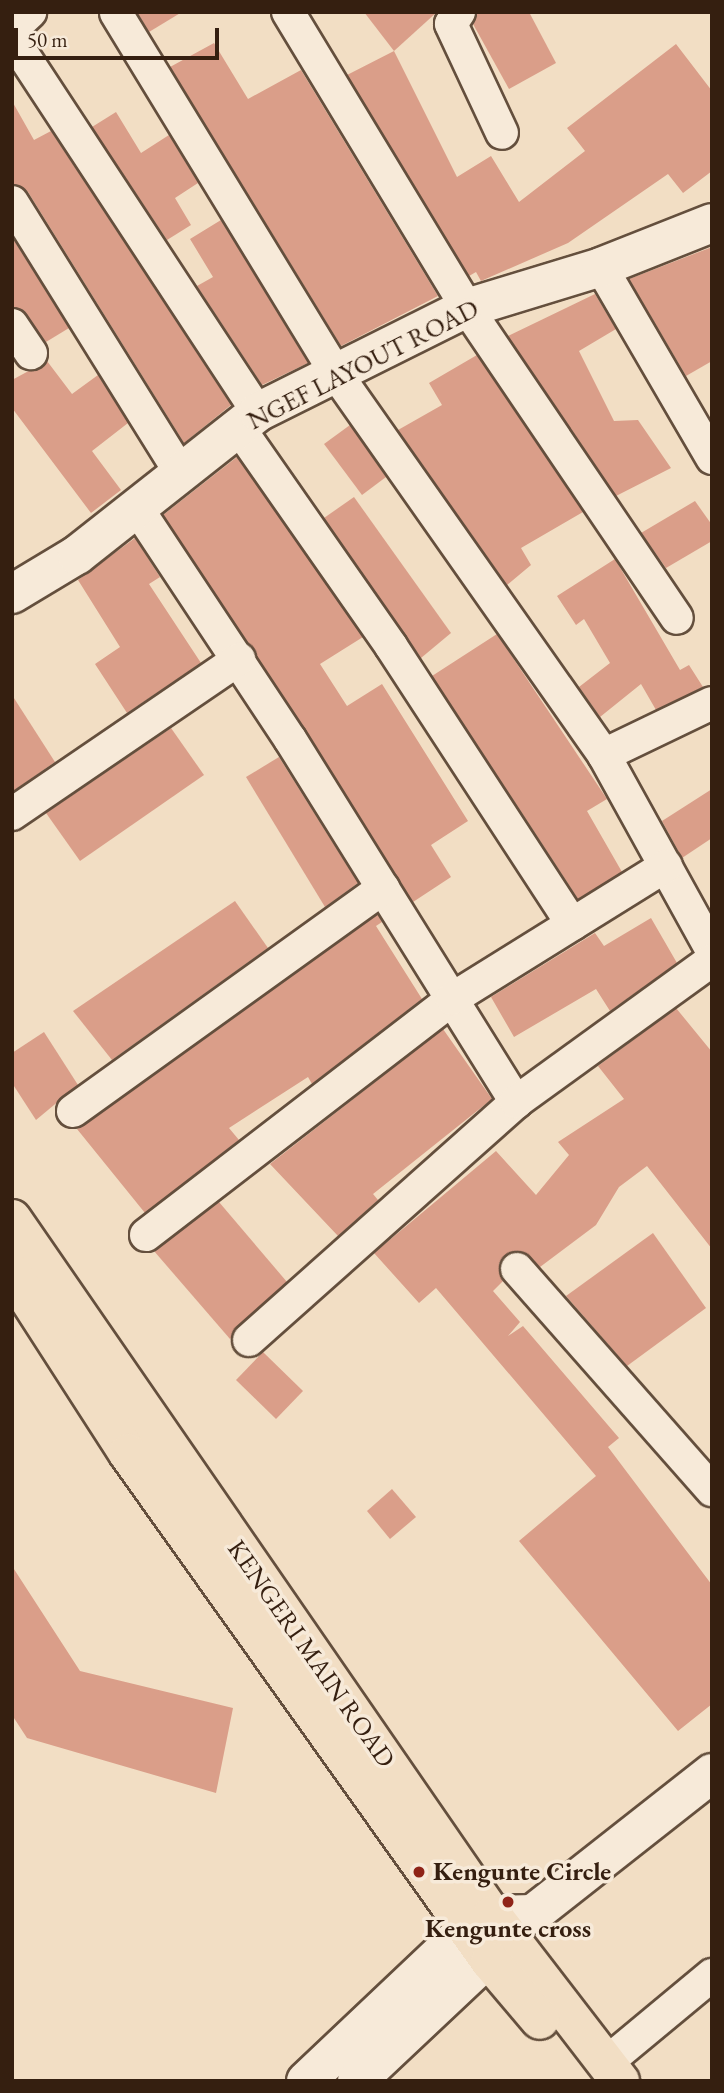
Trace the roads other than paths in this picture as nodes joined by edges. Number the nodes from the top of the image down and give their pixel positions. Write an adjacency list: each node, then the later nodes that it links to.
1 (30, 12): 5 (street)
2 (288, 12): 11 (street)
3 (459, 12): 7 (street)
4 (116, 13): 14 (street)
5 (12, 29)
6 (12, 38): 15 (street)
7 (502, 133)
8 (12, 202): 17 (street)
9 (712, 223): 10 (street, NGEF LAYOUT ROAD)
10 (601, 267): 11 (street, NGEF LAYOUT ROAD); 16 (street)
11 (467, 308): 14 (street, NGEF LAYOUT ROAD); 20 (street)
12 (12, 325): 13 (street)
13 (31, 353)
14 (337, 375): 15 (street, NGEF LAYOUT ROAD); 23 (street)
15 (248, 420): 17 (street, NGEF LAYOUT ROAD); 27 (street)
16 (712, 458)
17 (181, 473): 18 (street, NGEF LAYOUT ROAD)
18 (137, 508): 19 (street, NGEF LAYOUT ROAD); 21 (street)
19 (12, 594)
20 (677, 618)
21 (239, 659): 24 (street); 26 (street)
22 (712, 703): 23 (street)
23 (604, 755): 25 (street)
24 (12, 814)
25 (666, 866): 27 (street); 28 (street)
26 (383, 888): 30 (street); 32 (street)
27 (572, 924): 30 (street)
28 (712, 951)
29 (712, 960): 31 (street)
30 (452, 999): 31 (street); 34 (street)
31 (516, 1102): 37 (street)
32 (73, 1111)
33 (12, 1219): 40 (main road, KENGERI MAIN ROAD)
34 (146, 1235)
35 (517, 1269): 38 (street)
36 (12, 1273): 40 (main road, KENGERI MAIN ROAD)
37 (250, 1340)
38 (712, 1490)
39 (712, 1773): 40 (street)
40 (498, 1931): 42 (main road, KENGERI MAIN ROAD); 43 (street); 44 (street)
41 (707, 1989): 42 (street)
42 (606, 2075)
43 (306, 2081)
44 (357, 2081)

